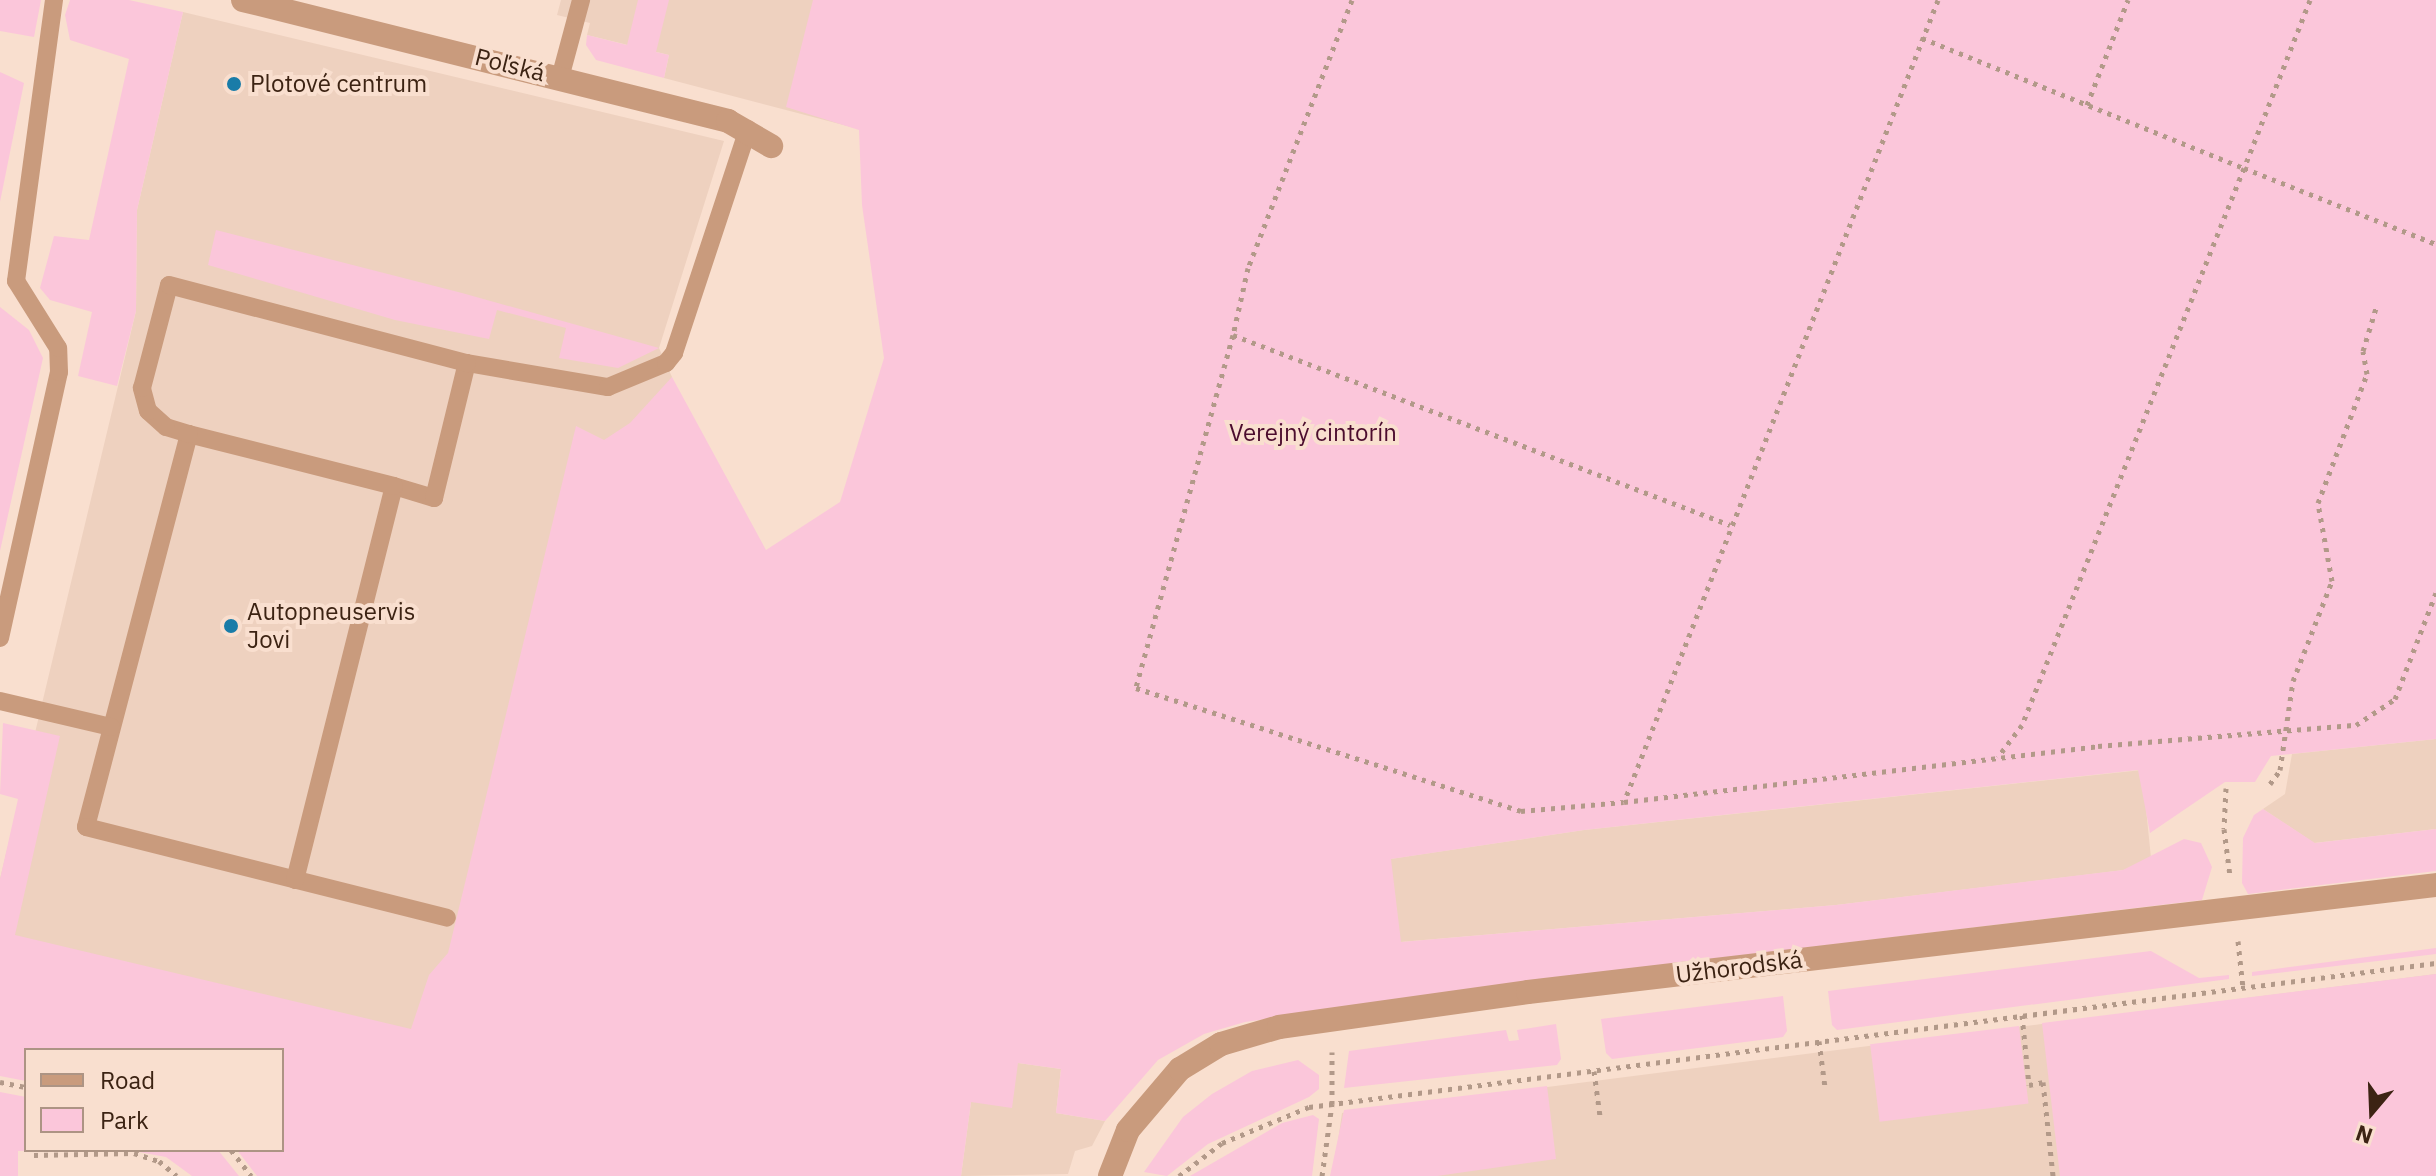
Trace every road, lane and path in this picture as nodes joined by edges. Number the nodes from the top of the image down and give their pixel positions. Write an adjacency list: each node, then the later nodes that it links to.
1 (54, 0): 22 (lane)
2 (243, 0): 9 (street, Poľská)
3 (581, 0): 9 (lane)
4 (1352, 0): 16 (path)
5 (1938, 0): 8 (path)
6 (2128, 0): 10 (path)
7 (2310, 0): 13 (path)
8 (1922, 38): 10 (path); 20 (path)
9 (560, 78): 11 (street, Poľská)
10 (2087, 105): 13 (path)
11 (748, 129): 12 (street, Poľská); 17 (lane)
12 (771, 146)
13 (2244, 168): 14 (path); 26 (path)
14 (2436, 244)
15 (2376, 308): 25 (path)
16 (1233, 335): 20 (path); 28 (path)
17 (467, 363): 18 (lane); 19 (lane)
18 (189, 434): 19 (lane); 24 (lane)
19 (394, 486): 29 (lane)
20 (1730, 525): 28 (path)
21 (2436, 593): 25 (path)
22 (0, 638)
23 (0, 701): 24 (lane)
24 (111, 727): 29 (lane)
25 (2285, 731): 26 (path); 27 (path)
26 (1997, 757): 28 (path)
27 (2270, 784)
28 (1624, 802)
29 (295, 880): 31 (lane)
30 (2436, 885): 34 (street, Užhorodská)
31 (447, 918)
32 (2436, 963): 33 (path)
33 (2022, 1015): 35 (path); 49 (path)
34 (1332, 1019): 40 (path); 46 (street, Užhorodská)
35 (1819, 1041): 36 (path); 39 (path)
36 (1594, 1071): 40 (path); 41 (path)
37 (0, 1082): 38 (path)
38 (24, 1087)
39 (1825, 1087)
40 (1332, 1104): 47 (path); 48 (path)
41 (1600, 1116)
42 (233, 1152): 45 (path)
43 (34, 1155): 44 (path)
44 (177, 1176)
45 (251, 1176)
46 (1110, 1176)
47 (1179, 1176)
48 (1322, 1176)
49 (2053, 1176)

